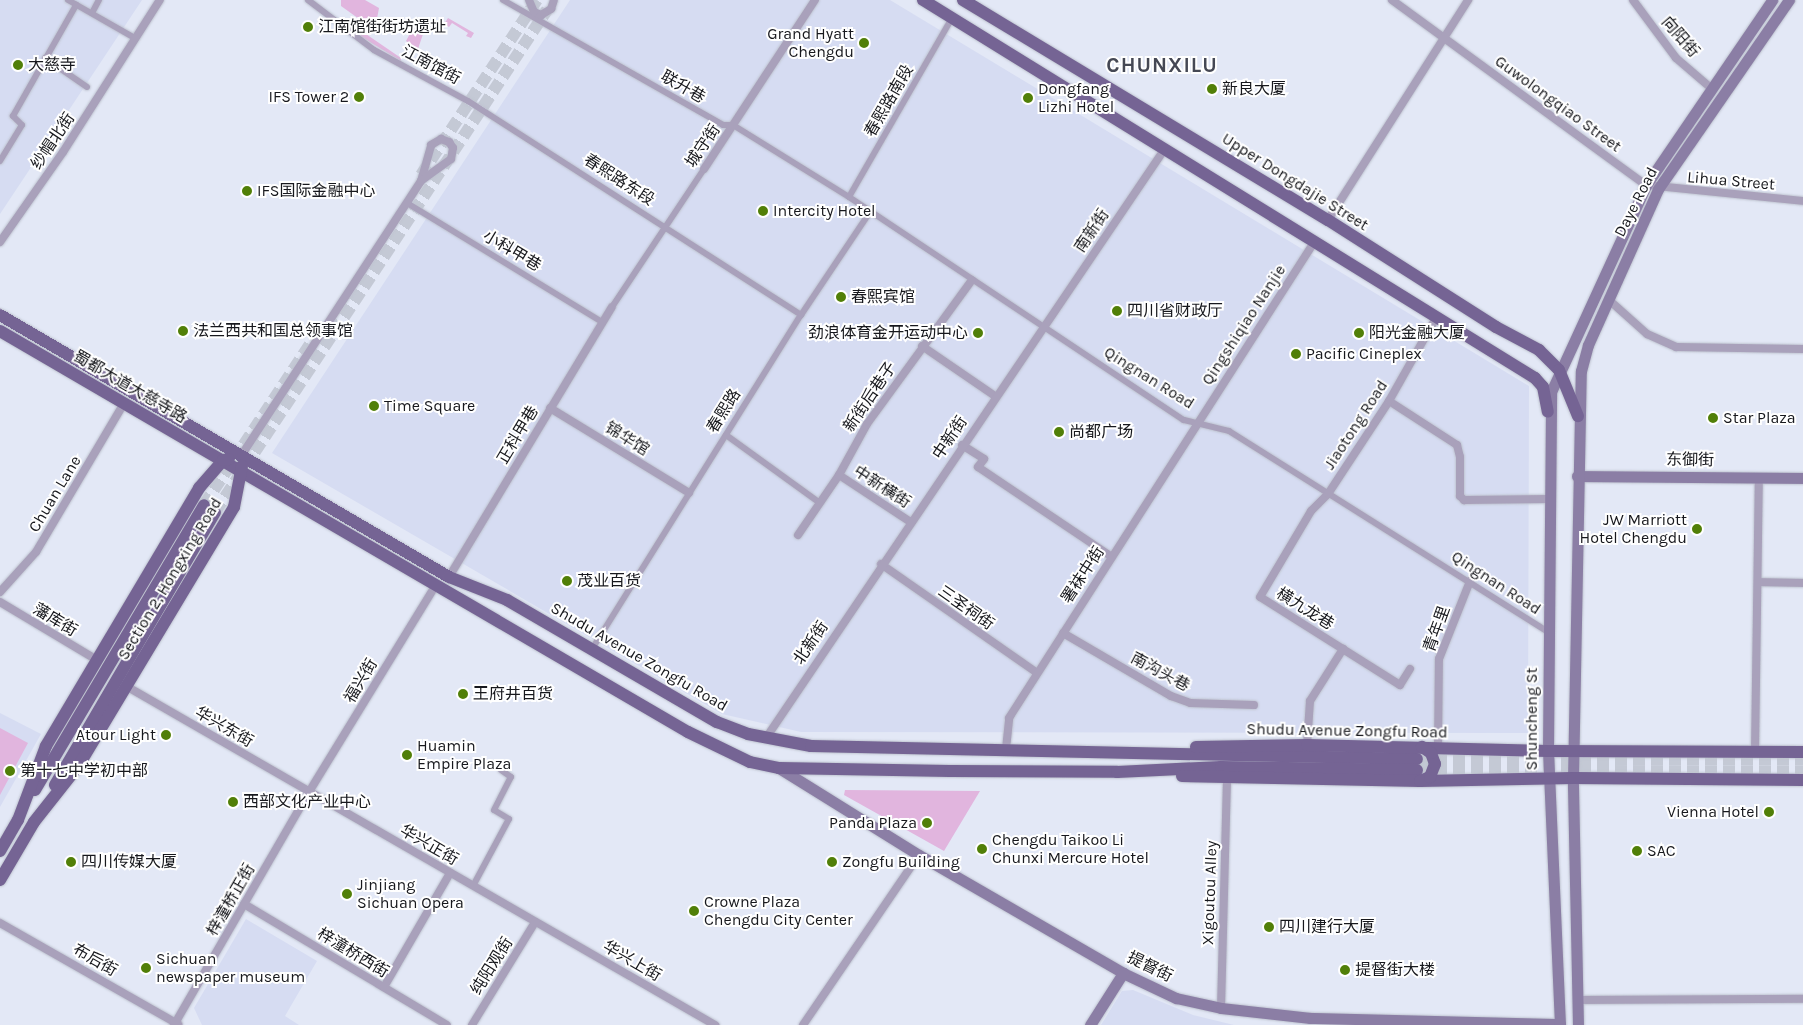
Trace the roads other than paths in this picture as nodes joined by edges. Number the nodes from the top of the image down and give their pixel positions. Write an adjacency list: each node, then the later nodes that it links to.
1 (68, 0): 16 (street)
2 (99, 0): 17 (street)
3 (160, 0): 20 (street, 纱帽北街)
4 (308, 0): 24 (street, 江南馆街)
5 (503, 0): 25 (street, 联升巷)
6 (529, 0): 7 (street)
7 (554, 0)
8 (815, 0): 25 (street, 城守街)
9 (923, 0): 18 (main road)
10 (1392, 0): 19 (street, Guwolongqiao Street)
11 (1468, 0): 19 (street)
12 (1633, 0): 23 (street, 向阳街)
13 (1772, 0): 23 (main road, Daye Road)
14 (1790, 0): 31 (main road, Daye Road)
15 (966, 1): 36 (main road, Upper Dongdajie Street)
16 (76, 5): 17 (street); 21 (street)
17 (92, 14): 20 (street)
18 (952, 18): 26 (main road); 32 (street, 春熙路南段)
19 (1444, 37): 30 (street, Guwolongqiao Street); 36 (street)
20 (135, 38): 38 (street, 纱帽北街)
21 (45, 58): 22 (street); 27 (street)
22 (87, 87)
23 (1711, 88): 30 (main road, Daye Road)
24 (468, 101): 37 (street, 春熙路东段)
25 (733, 126): 28 (street, 城守街); 32 (street, 联升巷)
26 (1164, 150): 39 (main road); 47 (street, 南新街)
27 (0, 161)
28 (704, 169): 37 (street, 城守街)
29 (421, 181): 29 (street); 34 (street)
30 (1646, 185): 31 (street, Guwolongqiao Street); 53 (main road, Daye Road)
31 (1658, 189): 33 (street, Lihua Street); 41 (main road, Daye Road)
32 (849, 197): 35 (street)
33 (1803, 201)
34 (407, 203): 46 (street, 小科甲巷); 63 (street)
35 (870, 212): 40 (street, Qingnan Road); 43 (street, 春熙路)
36 (1328, 220): 48 (main road, Upper Dongdajie Street)
37 (666, 227): 42 (street, 城守街); 43 (street, 春熙路东段)
38 (0, 242)
39 (1313, 244): 45 (main road); 60 (street, Qingshiqiao Nanjie)
40 (972, 280): 47 (street, Qingnan Road); 50 (street, 新街后巷子)
41 (1609, 300): 52 (street); 59 (main road, Daye Road)
42 (612, 307): 46 (street, 正科甲巷)
43 (801, 314): 61 (street, 春熙路)
44 (0, 315): 63 (main road, 蜀都大道大慈寺路)
45 (1436, 318): 51 (main road); 55 (street, Jiaotong Road)
46 (602, 322): 57 (street, 正科甲巷)
47 (1043, 327): 54 (street, 中新街); 60 (street, Qingnan Road)
48 (1496, 327): 51 (main road); 53 (main road, Upper Dongdajie Street)
49 (0, 331): 56 (main road, 蜀都大道大慈寺路)
50 (922, 346): 54 (street); 66 (street, 新街后巷子)
51 (1484, 347): 58 (main road)
52 (1803, 349)
53 (1559, 370): 58 (main road, Daye Road); 59 (main road, Upper Dongdajie Street)
54 (995, 396): 62 (street, 中新街)
55 (1389, 401): 71 (street, Jiaotong Road); 72 (street)
56 (124, 403): 64 (main road, 蜀都大道大慈寺路); 85 (street, Chuan Lane)
57 (550, 408): 70 (street, 锦华馆); 80 (street, 正科甲巷)
58 (1548, 412): 72 (main road, Shuncheng St)
59 (1578, 416): 67 (main road)
60 (1198, 421): 71 (street, Qingnan Road); 78 (street, 署袜中街)
61 (726, 435): 70 (street, 春熙路); 73 (street)
62 (962, 445): 76 (street, 中新街); 78 (street)
63 (241, 456): 64 (main road); 65 (main road, Section 2, Hongxing Road); 80 (main road, Shudu Avenue Zongfu Road)
64 (223, 460): 65 (main road, 蜀都大道大慈寺路); 91 (main road, Section 2, Hongxing Road)
65 (243, 472): 84 (main road, Shudu Avenue Zongfu Road); 94 (main road, Section 2, Hongxing Road)
66 (839, 475): 73 (street, 新街后巷子); 76 (street, 中新横街)
67 (1577, 476): 68 (main road, 东御街); 102 (main road)
68 (1759, 478): 69 (main road, 东御街); 82 (street)
69 (1803, 478)
70 (689, 494): 89 (street, 春熙路)
71 (1328, 494): 81 (street, Qingnan Road); 90 (street, 横九龙巷)
72 (1549, 499): 87 (main road, Shuncheng St)
73 (820, 503): 77 (street, 新街后巷子)
74 (204, 505): 114 (main road)
75 (215, 512): 115 (main road)
76 (909, 521): 79 (street, 中新街)
77 (798, 535)
78 (1112, 556): 88 (street, 署袜中街)
79 (881, 564): 93 (street, 三圣祠街); 96 (street, 北新街)
80 (449, 577): 89 (main road, Shudu Avenue Zongfu Road)
81 (1470, 581): 87 (street, Qingnan Road); 98 (street, 青年里)
82 (1758, 582): 83 (street); 103 (street)
83 (1803, 583)
84 (436, 585): 106 (main road, Shudu Avenue Zongfu Road); 113 (street, 福兴街)
85 (0, 592)
86 (0, 602): 91 (street, 藩库街)
87 (1548, 632): 100 (main road, Shuncheng St)
88 (1063, 633): 93 (street, 署袜中街); 95 (street, 南沟头巷)
89 (592, 649): 96 (main road, Shudu Avenue Zongfu Road)
90 (1343, 649): 92 (street, 横九龙巷); 97 (street)
91 (97, 660): 114 (main road, Section 2, Hongxing Road)
92 (1410, 669)
93 (1037, 673): 99 (street, 署袜中街)
94 (126, 686): 113 (street, 华兴东街); 115 (main road, Section 2, Hongxing Road)
95 (1254, 705)
96 (766, 738): 99 (main road, Shudu Avenue Zongfu Road)
97 (1307, 745): 101 (main road, Shudu Avenue Zongfu Road); 105 (main road, Shudu Avenue Zongfu Road)
98 (1438, 749): 100 (main road, Shudu Avenue Zongfu Road); 105 (main road, Shudu Avenue Zongfu Road)
99 (1006, 750): 101 (main road, Shudu Avenue Zongfu Road)
100 (1548, 751): 102 (main road, Shudu Avenue Zongfu Road); 109 (main road, Shuncheng St)
101 (1120, 752): 105 (main road, Shudu Avenue Zongfu Road)
102 (1574, 752): 103 (main road, Shudu Avenue Zongfu Road); 110 (main road)
103 (1755, 752): 104 (main road, Shudu Avenue Zongfu Road)
104 (1803, 752)
105 (1419, 764): 108 (main road, Shudu Avenue Zongfu Road); 109 (main road, Shudu Avenue Zongfu Road); 111 (main road, Shudu Avenue Zongfu Road)
106 (779, 768): 108 (main road, Shudu Avenue Zongfu Road); 117 (main road, 提督街)
107 (500, 770): 120 (street)
108 (1118, 772): 111 (main road, Shudu Avenue Zongfu Road)
109 (1549, 778): 110 (main road, Shudu Avenue Zongfu Road); 137 (main road, Shuncheng St)
110 (1573, 778): 112 (main road, Shudu Avenue Zongfu Road); 127 (main road)
111 (1227, 779): 128 (street, Xigoutou Alley)
112 (1803, 780)
113 (309, 792): 118 (street, 华兴正街); 121 (street, 梓潼桥正街)
114 (18, 820): 116 (main road, Section 2, Hongxing Road)
115 (34, 822): 119 (main road, Section 2, Hongxing Road)
116 (0, 850)
117 (919, 855): 124 (main road, 提督街); 135 (street)
118 (450, 873): 120 (street, 华兴正街); 125 (street)
119 (0, 880)
120 (473, 886): 123 (street, 华兴正街)
121 (244, 904): 125 (street, 梓潼桥西街); 131 (street, 梓潼桥正街)
122 (0, 922): 131 (street, 布后街)
123 (536, 922): 133 (street, 纯阳观街); 134 (street, 华兴上街)
124 (1123, 973): 128 (main road, 提督街); 136 (main road)
125 (384, 987): 132 (street, 梓潼桥西街)
126 (1803, 999): 127 (street)
127 (1578, 1000): 138 (main road)
128 (1221, 1008): 129 (main road, 提督街)
129 (1294, 1020): 130 (main road, 提督街)
130 (1387, 1022): 137 (main road, 提督街)
131 (176, 1024)
132 (447, 1025)
133 (472, 1025)
134 (715, 1025)
135 (804, 1025)
136 (1090, 1025)
137 (1560, 1025)
138 (1578, 1025)

